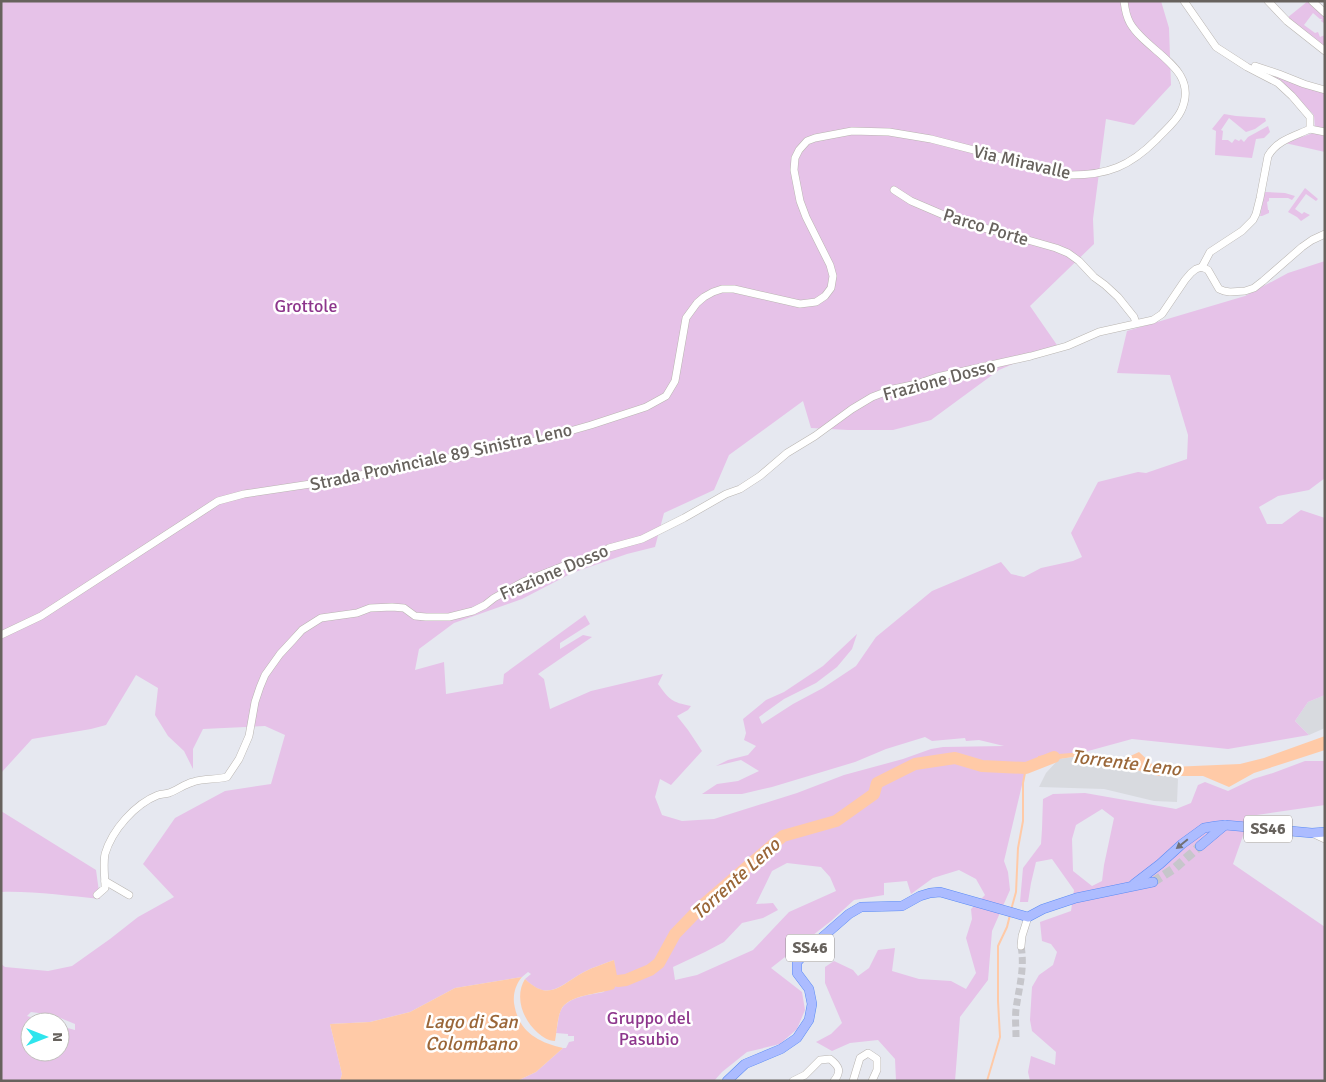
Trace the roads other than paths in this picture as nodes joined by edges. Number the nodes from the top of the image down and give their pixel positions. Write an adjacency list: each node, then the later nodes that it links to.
1 (1124, 1): 10 (street, Via Miravalle)
2 (1184, 1): 7 (street)
3 (1268, 1): 6 (street)
4 (1312, 1): 5 (street)
5 (1325, 13)
6 (1325, 51)
7 (1247, 67): 8 (street); 9 (street)
8 (1325, 90)
9 (1310, 129): 11 (street); 14 (street)
10 (889, 132): 16 (street, Strada Provinciale 89 Sinistra Leno)
11 (1325, 132)
12 (894, 190): 15 (street, Parco Porte)
13 (1325, 234): 14 (street)
14 (1202, 267): 15 (street)
15 (1135, 324): 22 (street, Frazione Dosso)
16 (1, 634)
17 (1225, 825): 19 (main road, SS46); 21 (main road, SS46); 24 (main road, SS46, one-way to 24)
18 (1325, 832): 19 (main road, SS46)
19 (1312, 833): 20 (street)
20 (1325, 839)
21 (1200, 846)
22 (105, 881): 25 (street); 26 (street)
23 (1153, 882): 24 (main road)
24 (1132, 886): 27 (main road, SS46)
25 (129, 894)
26 (97, 895)
27 (1025, 916): 28 (street); 29 (main road, SS46)
28 (1021, 946)
29 (727, 1081)
30 (794, 1081): 31 (street)
31 (834, 1081)
32 (853, 1081): 33 (street)
33 (872, 1081)

